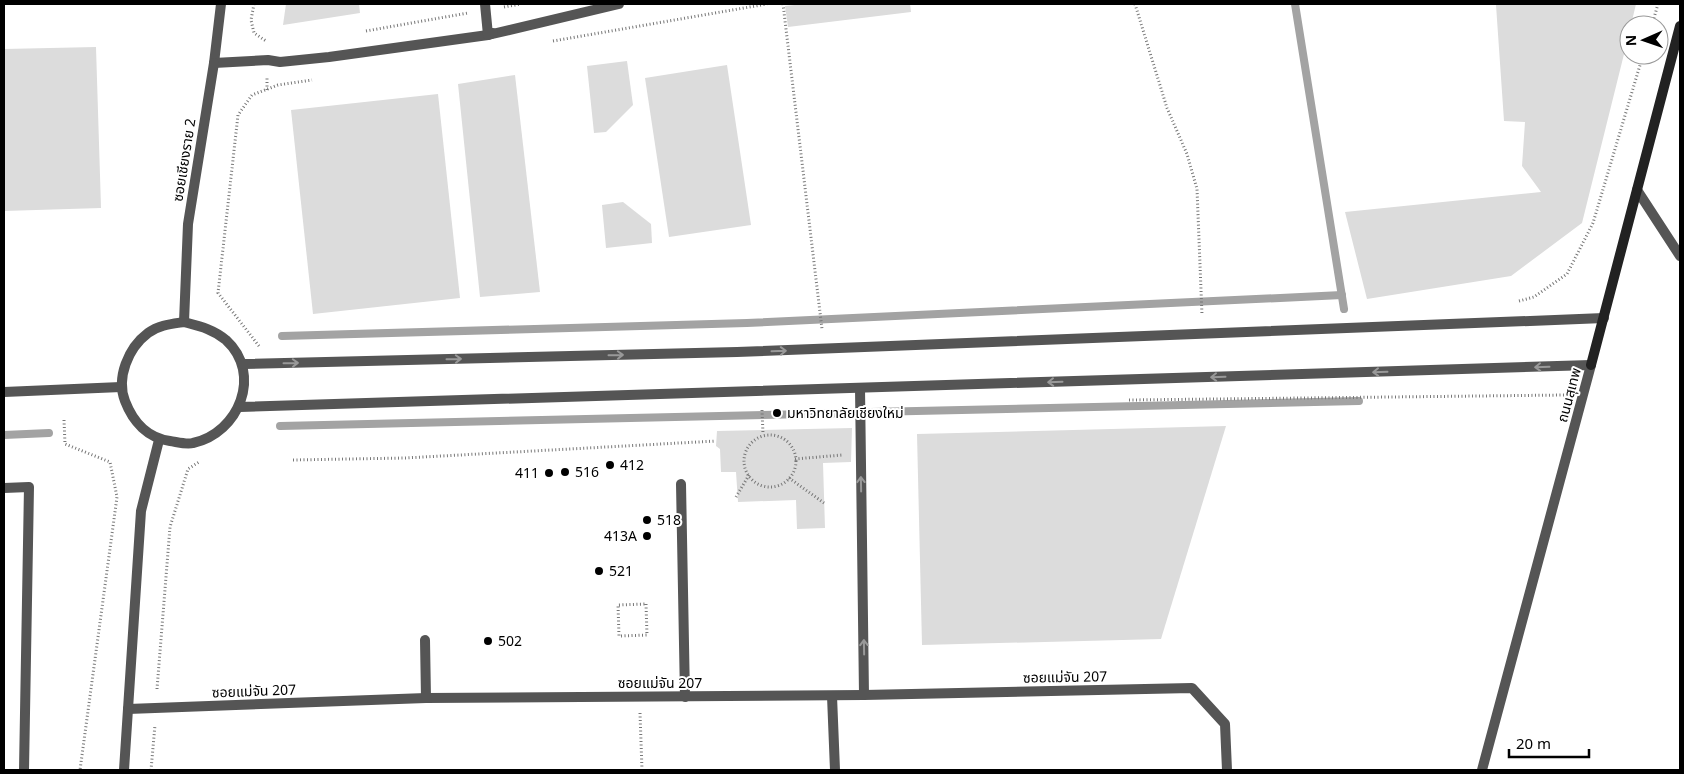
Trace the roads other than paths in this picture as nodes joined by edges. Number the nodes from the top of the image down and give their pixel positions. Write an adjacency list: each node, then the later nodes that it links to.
1 (221, 4): 6 (street, ซอยเชียงราย 2)
2 (619, 4): 5 (street)
3 (485, 7): 5 (street)
4 (1680, 26): 7 (main road, ถนนสุเทพ)
5 (488, 35): 6 (street)
6 (214, 63): 10 (street, ซอยเชียงราย 2)
7 (1637, 190): 8 (street); 9 (main road, ถนนสุเทพ)
8 (1680, 256)
9 (1604, 318): 11 (street, one-way to 9); 12 (main road, ถนนสุเทพ)
10 (184, 322): 11 (street); 13 (street)
11 (242, 364): 16 (street)
12 (1591, 365): 14 (street, one-way to 14); 30 (street, ถนนสุเทพ)
13 (121, 387): 15 (street); 17 (street)
14 (860, 388): 16 (street); 21 (street, one-way to 14)
15 (4, 392)
16 (240, 407): 17 (street)
17 (159, 440): 25 (street)
18 (681, 484): 22 (street)
19 (4, 488): 26 (street)
20 (425, 640): 24 (street)
21 (864, 695): 23 (street, ซอยแม่จัน 207); 29 (street, ซอยแม่จัน 207)
22 (685, 696): 23 (street, ซอยแม่จัน 207); 24 (street, ซอยแม่จัน 207)
23 (832, 696): 28 (street)
24 (426, 698): 25 (street, ซอยแม่จัน 207)
25 (128, 709): 27 (street)
26 (24, 770)
27 (124, 770)
28 (835, 770)
29 (1227, 770)
30 (1482, 770)

